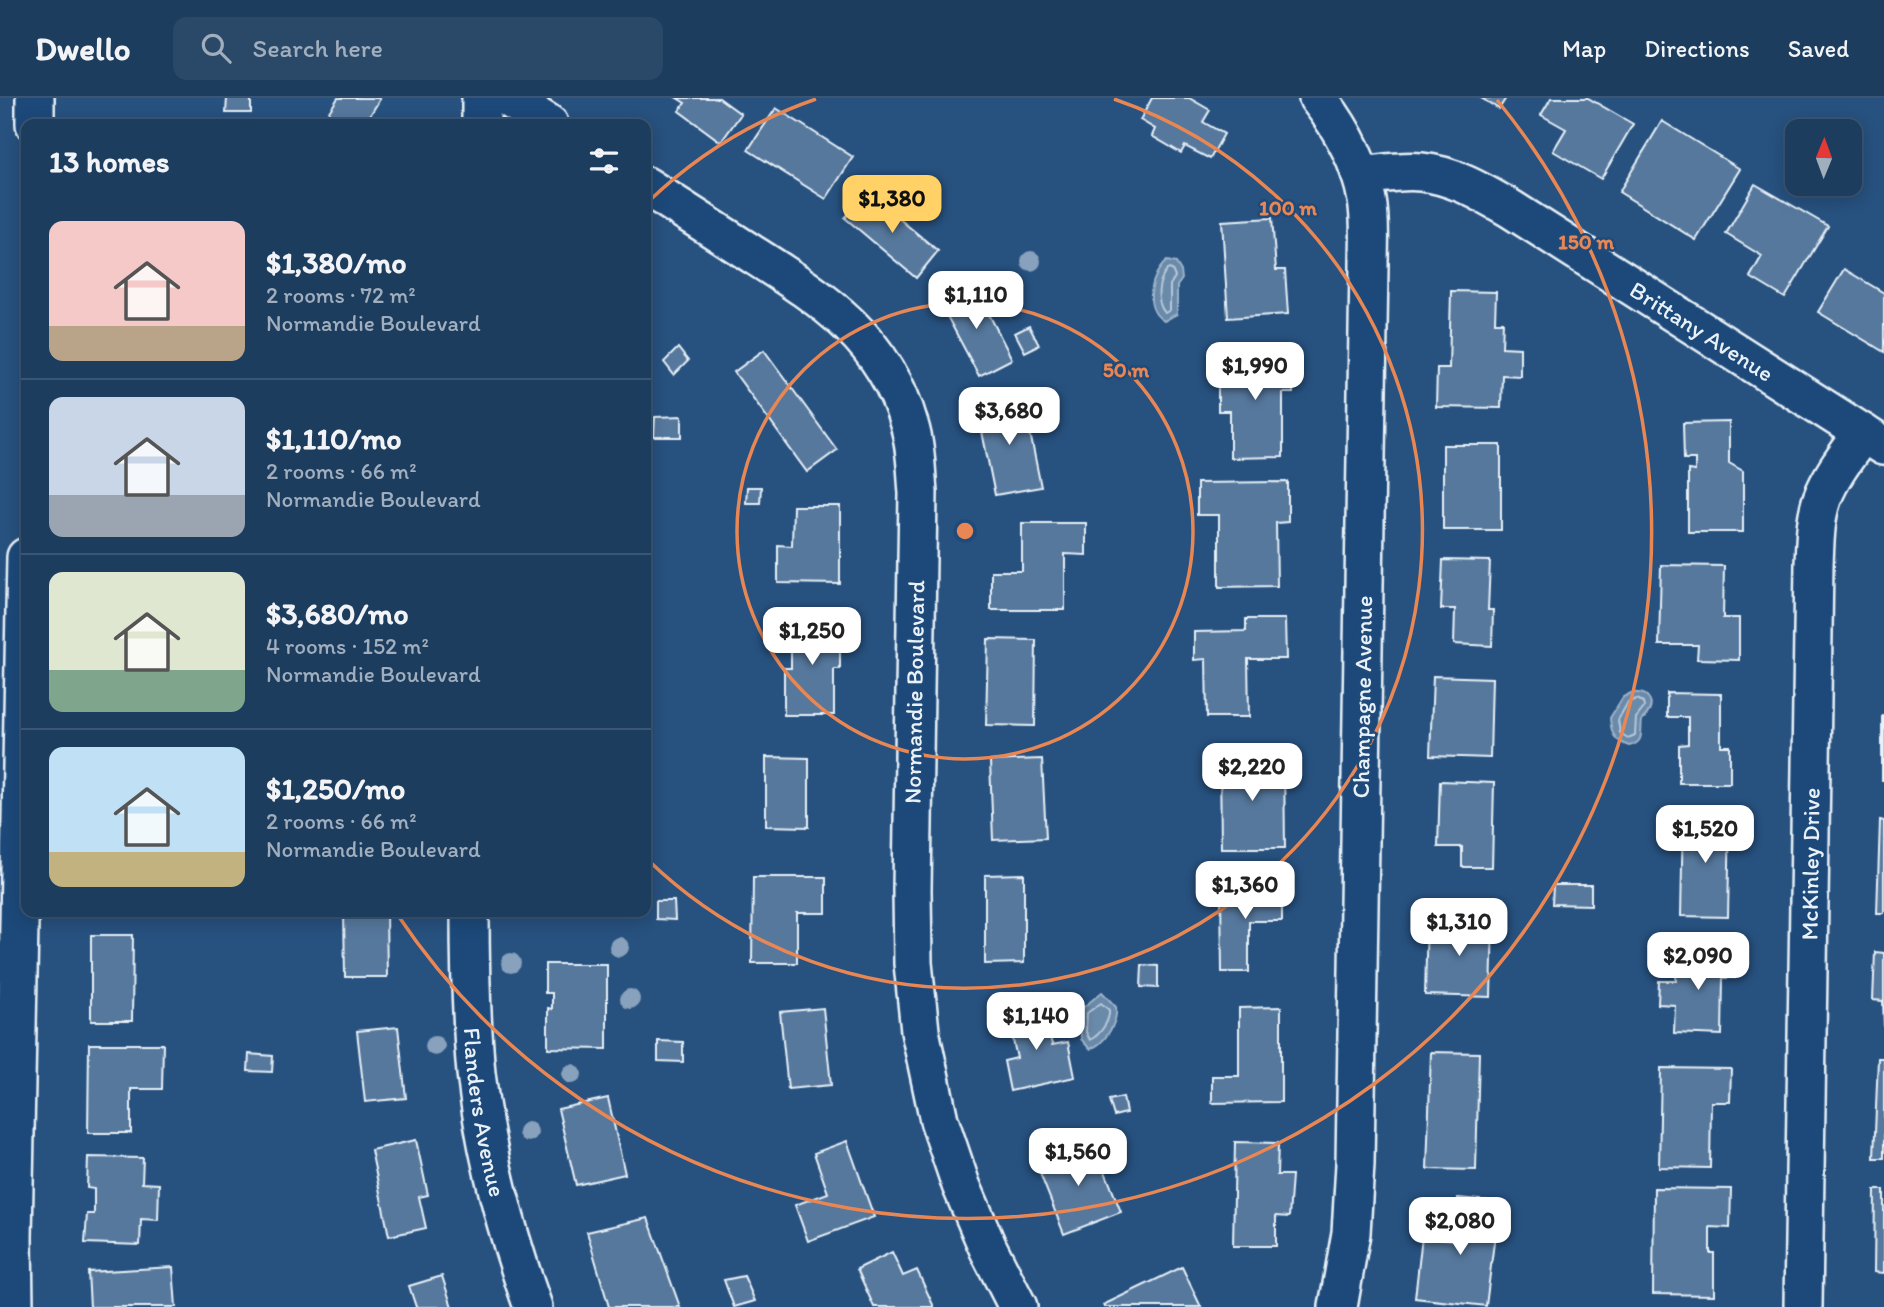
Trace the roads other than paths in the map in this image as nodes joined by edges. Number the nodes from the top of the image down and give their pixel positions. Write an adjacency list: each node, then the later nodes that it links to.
1 (35, 98): 5 (street)
2 (481, 98): 6 (street)
3 (508, 98): 7 (street)
4 (1318, 98): 8 (street, Champagne Avenue)
5 (35, 119)
6 (481, 119)
7 (541, 119)
8 (1361, 176): 10 (street, Brittany Avenue); 16 (street, Champagne Avenue)
9 (651, 189): 15 (street, Normandie Boulevard)
10 (1873, 440): 17 (street, McKinley Drive)
11 (21, 830): 13 (street)
12 (470, 917): 14 (street, Flanders Avenue)
13 (14, 1307)
14 (533, 1307)
15 (1018, 1307)
16 (1338, 1307)
17 (1803, 1307)

